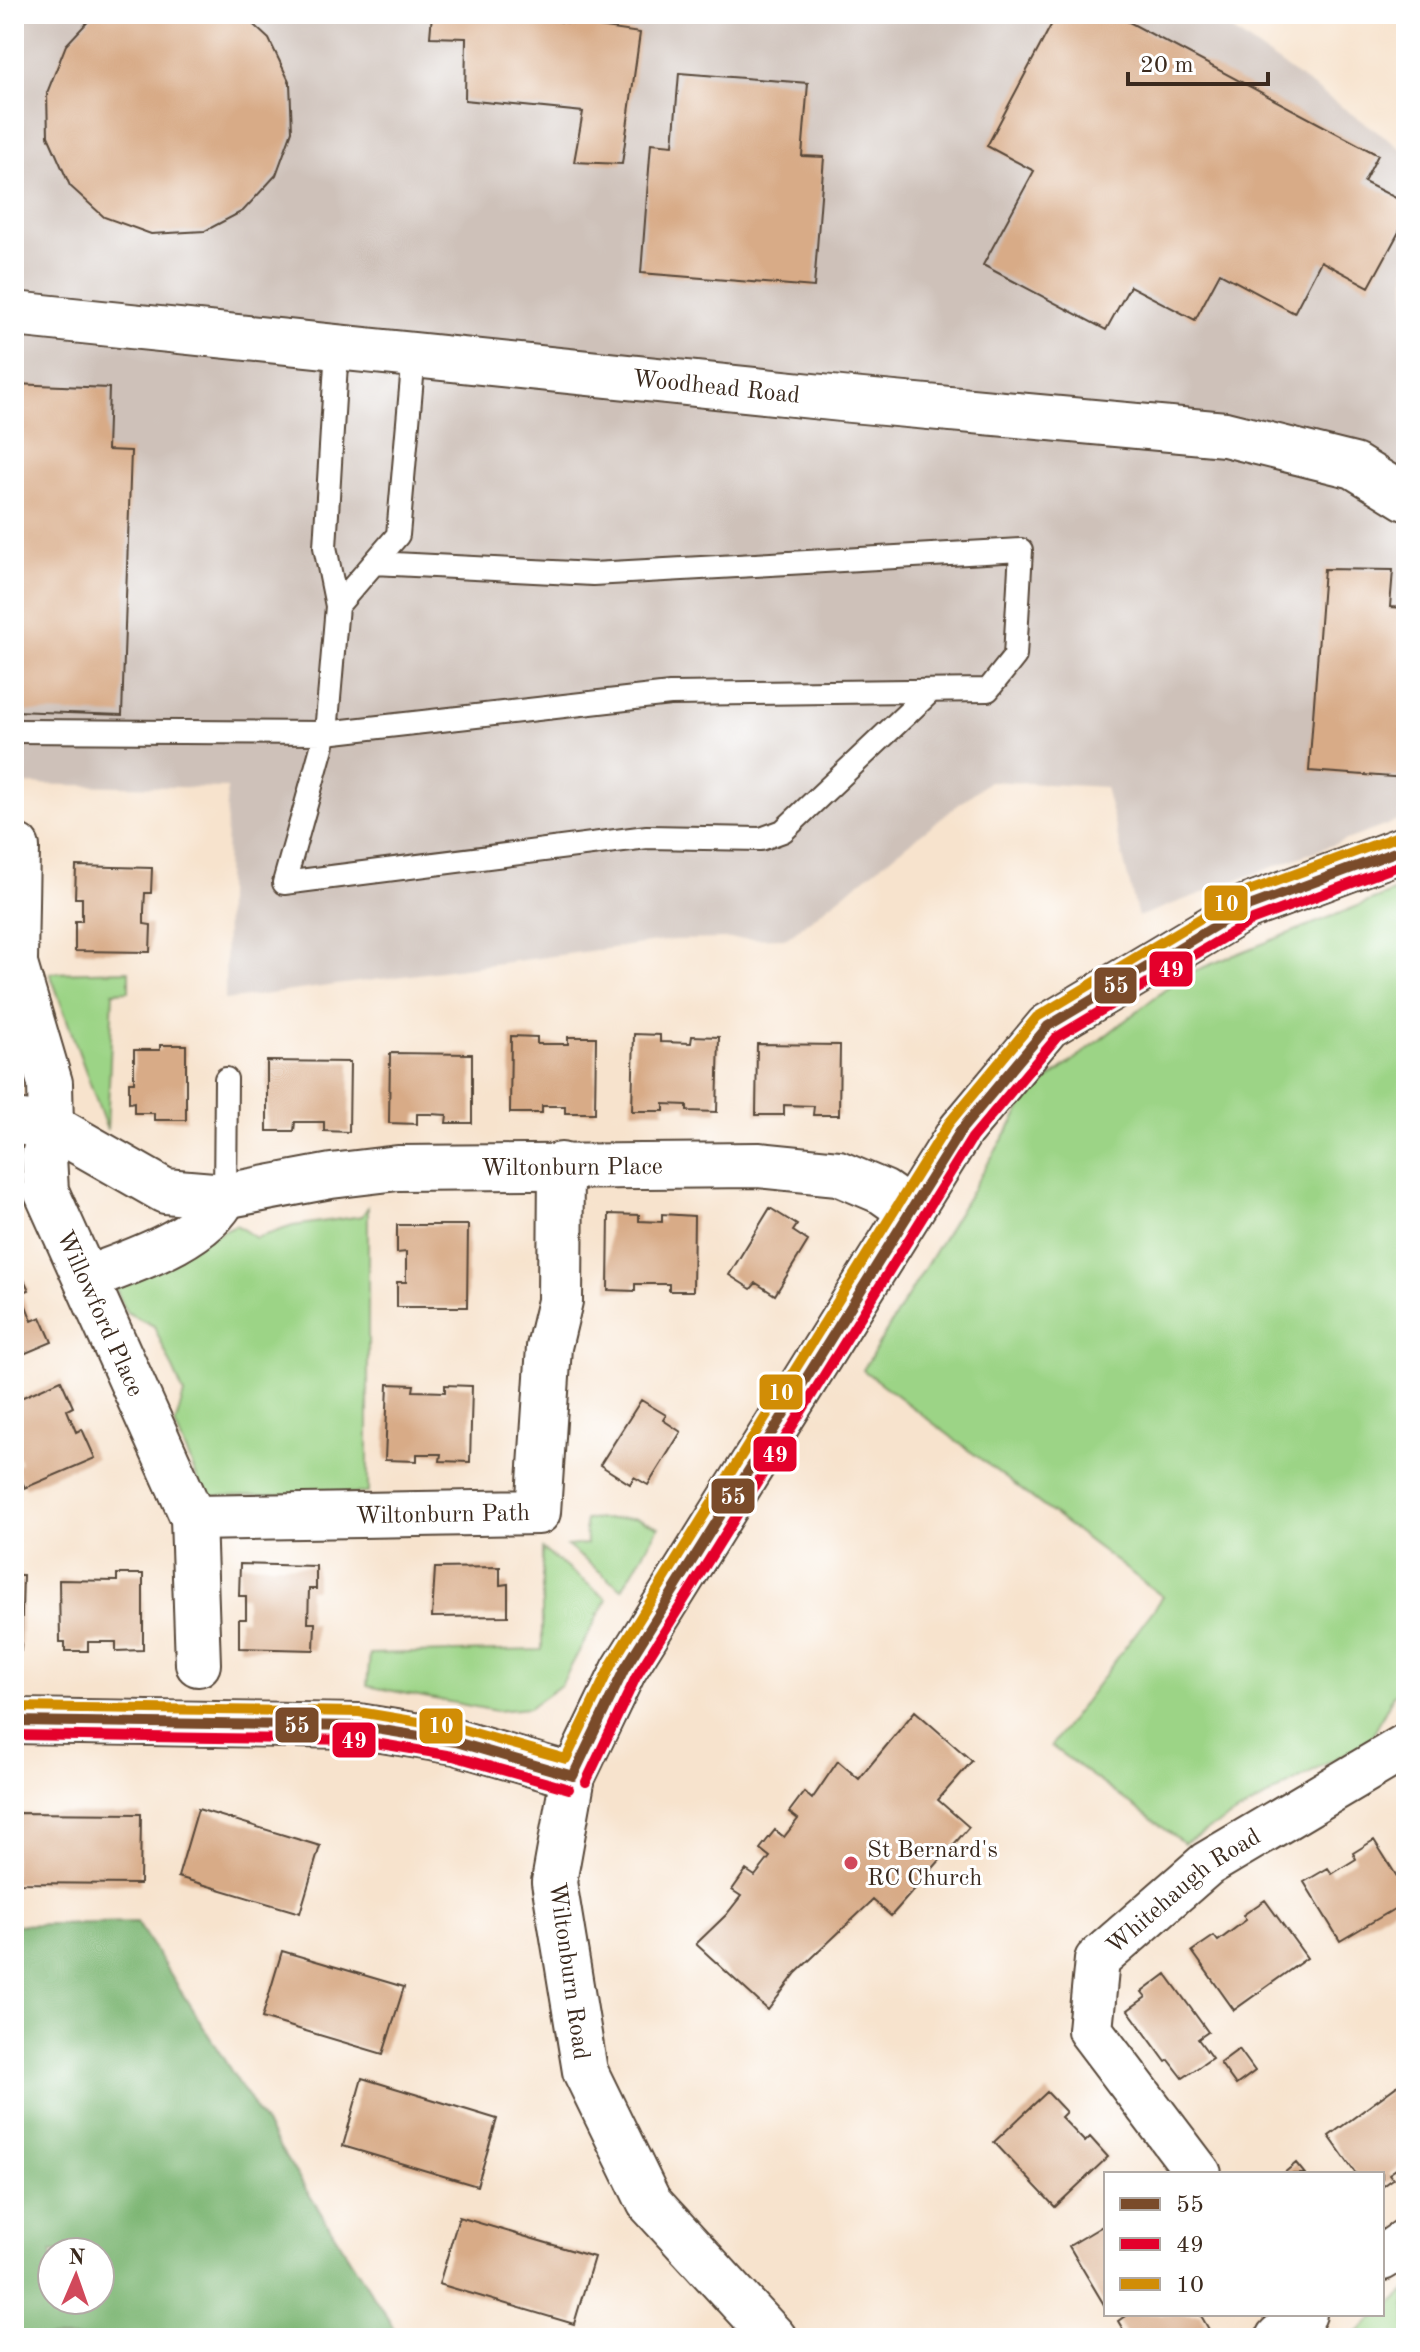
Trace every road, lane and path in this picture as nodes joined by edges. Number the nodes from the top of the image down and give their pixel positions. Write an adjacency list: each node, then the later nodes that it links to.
1 (14, 314): 2 (street, Woodhead Road)
2 (337, 347): 3 (street, Woodhead Road); 6 (lane)
3 (414, 355): 4 (street, Woodhead Road); 5 (lane)
4 (1406, 498)
5 (374, 563): 6 (lane); 7 (lane)
6 (337, 606): 9 (lane)
7 (931, 691): 9 (lane); 9 (lane)
8 (14, 731): 9 (lane)
9 (326, 733)
10 (17, 847): 12 (street, Willowford Place)
11 (1406, 848): 17 (street, Wiltonburn Road)
12 (15, 961): 14 (street, Willowford Place)
13 (226, 1079): 16 (lane)
14 (33, 1124): 16 (street, Wiltonburn Place); 18 (street, Willowford Place)
15 (561, 1165): 16 (street, Wiltonburn Place); 17 (street, Wiltonburn Place); 19 (street, Wiltonburn Path)
16 (225, 1196): 18 (street)
17 (910, 1211): 23 (street, Wiltonburn Road)
18 (86, 1279): 19 (street, Willowford Place)
19 (193, 1518): 20 (street, Willowford Place)
20 (198, 1664)
21 (14, 1721): 23 (street)
22 (1406, 1746): 24 (street, Whitehaugh Road)
23 (573, 1776): 28 (street, Wiltonburn Road)
24 (1197, 2172)
25 (1406, 2241): 26 (street)
26 (1384, 2257)
27 (1302, 2316): 29 (street)
28 (774, 2338)
29 (1278, 2338)

